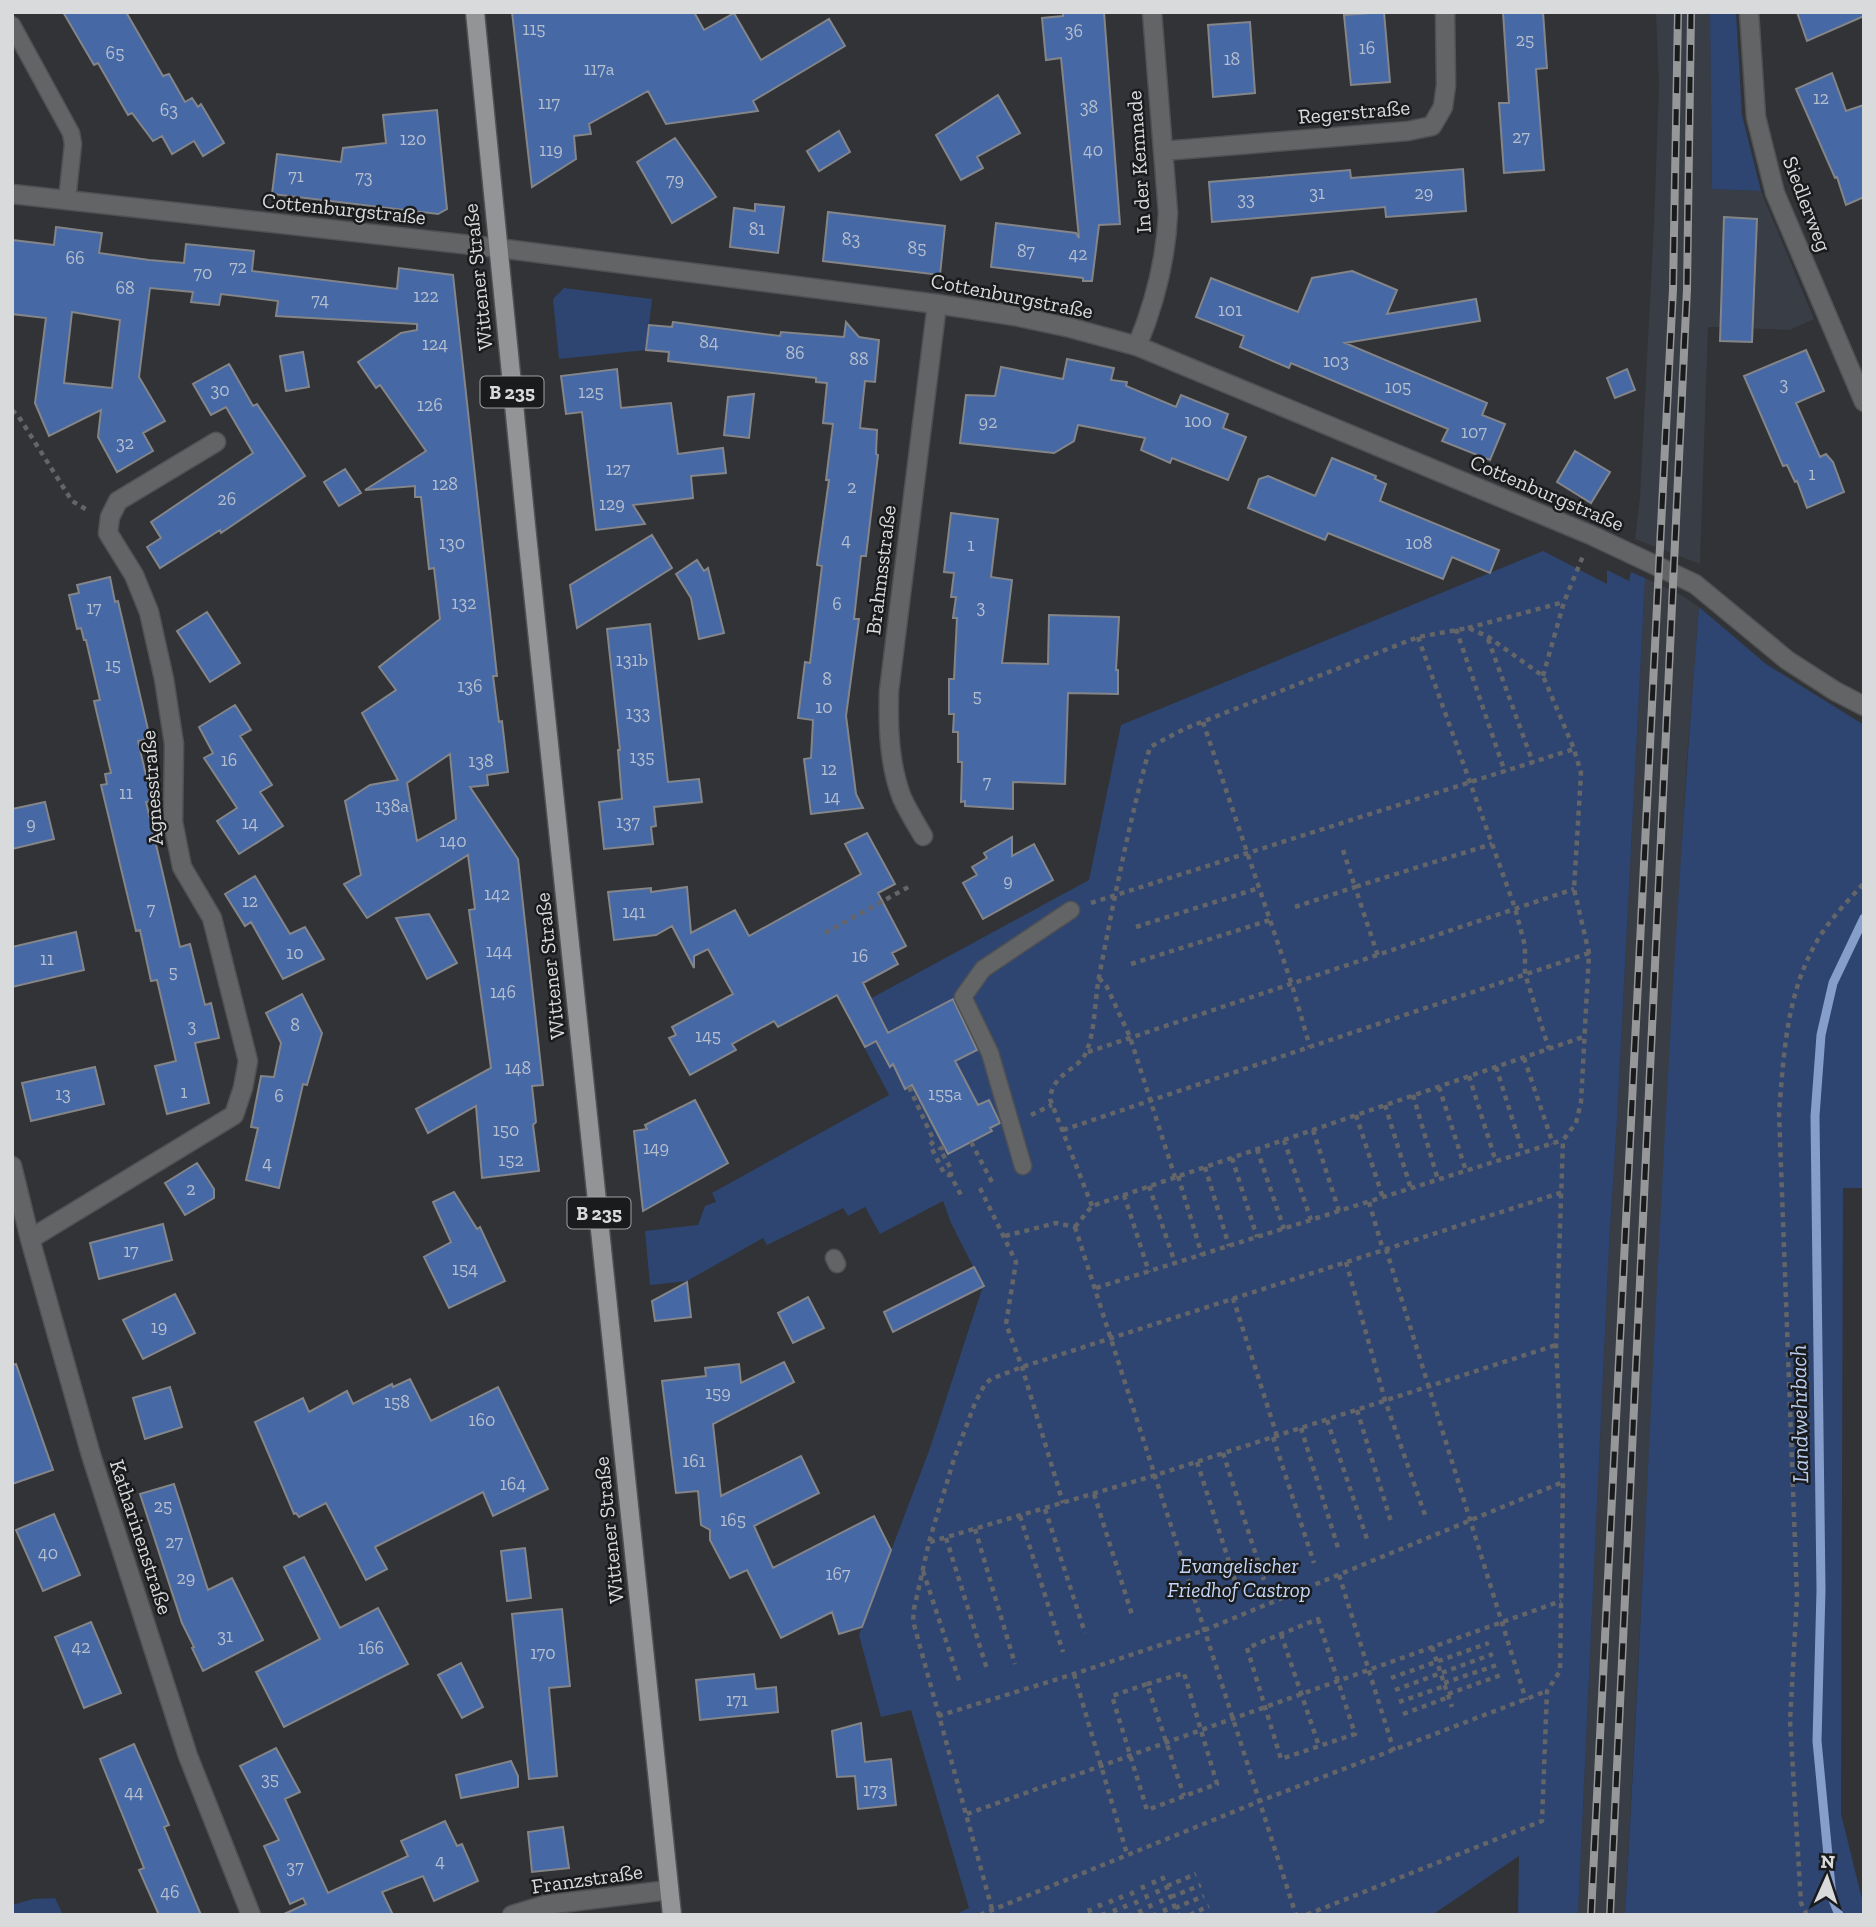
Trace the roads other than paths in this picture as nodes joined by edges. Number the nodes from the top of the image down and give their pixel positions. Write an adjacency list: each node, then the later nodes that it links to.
1 (475, 12): 9 (main road, Wittener Straße / B 235)
2 (1152, 12): 6 (street, In der Kemnade)
3 (1446, 12): 6 (street, Regerstraße)
4 (1749, 12): 12 (street, Siedlerweg)
5 (12, 24): 8 (lane)
6 (1163, 151): 11 (street, In der Kemnade)
7 (12, 194): 8 (street, Cottenburgstraße)
8 (67, 200): 9 (street, Cottenburgstraße)
9 (498, 248): 10 (street, Cottenburgstraße); 20 (main road, Wittener Straße / B 235)
10 (937, 304): 11 (street, Cottenburgstraße); 15 (street, Brahmsstraße)
11 (1137, 346): 14 (street, Cottenburgstraße)
12 (1864, 402)
13 (216, 442): 19 (street, Agnesstraße)
14 (1864, 706)
15 (923, 836)
16 (1070, 910): 18 (lane)
17 (12, 1166): 19 (street, Katharinenstraße)
18 (1023, 1166)
19 (30, 1239): 21 (street, Katharinenstraße)
20 (670, 1891): 22 (street, Franzstraße); 23 (main road, Wittener Straße / B 235)
21 (251, 1915)
22 (512, 1915)
23 (672, 1915)

